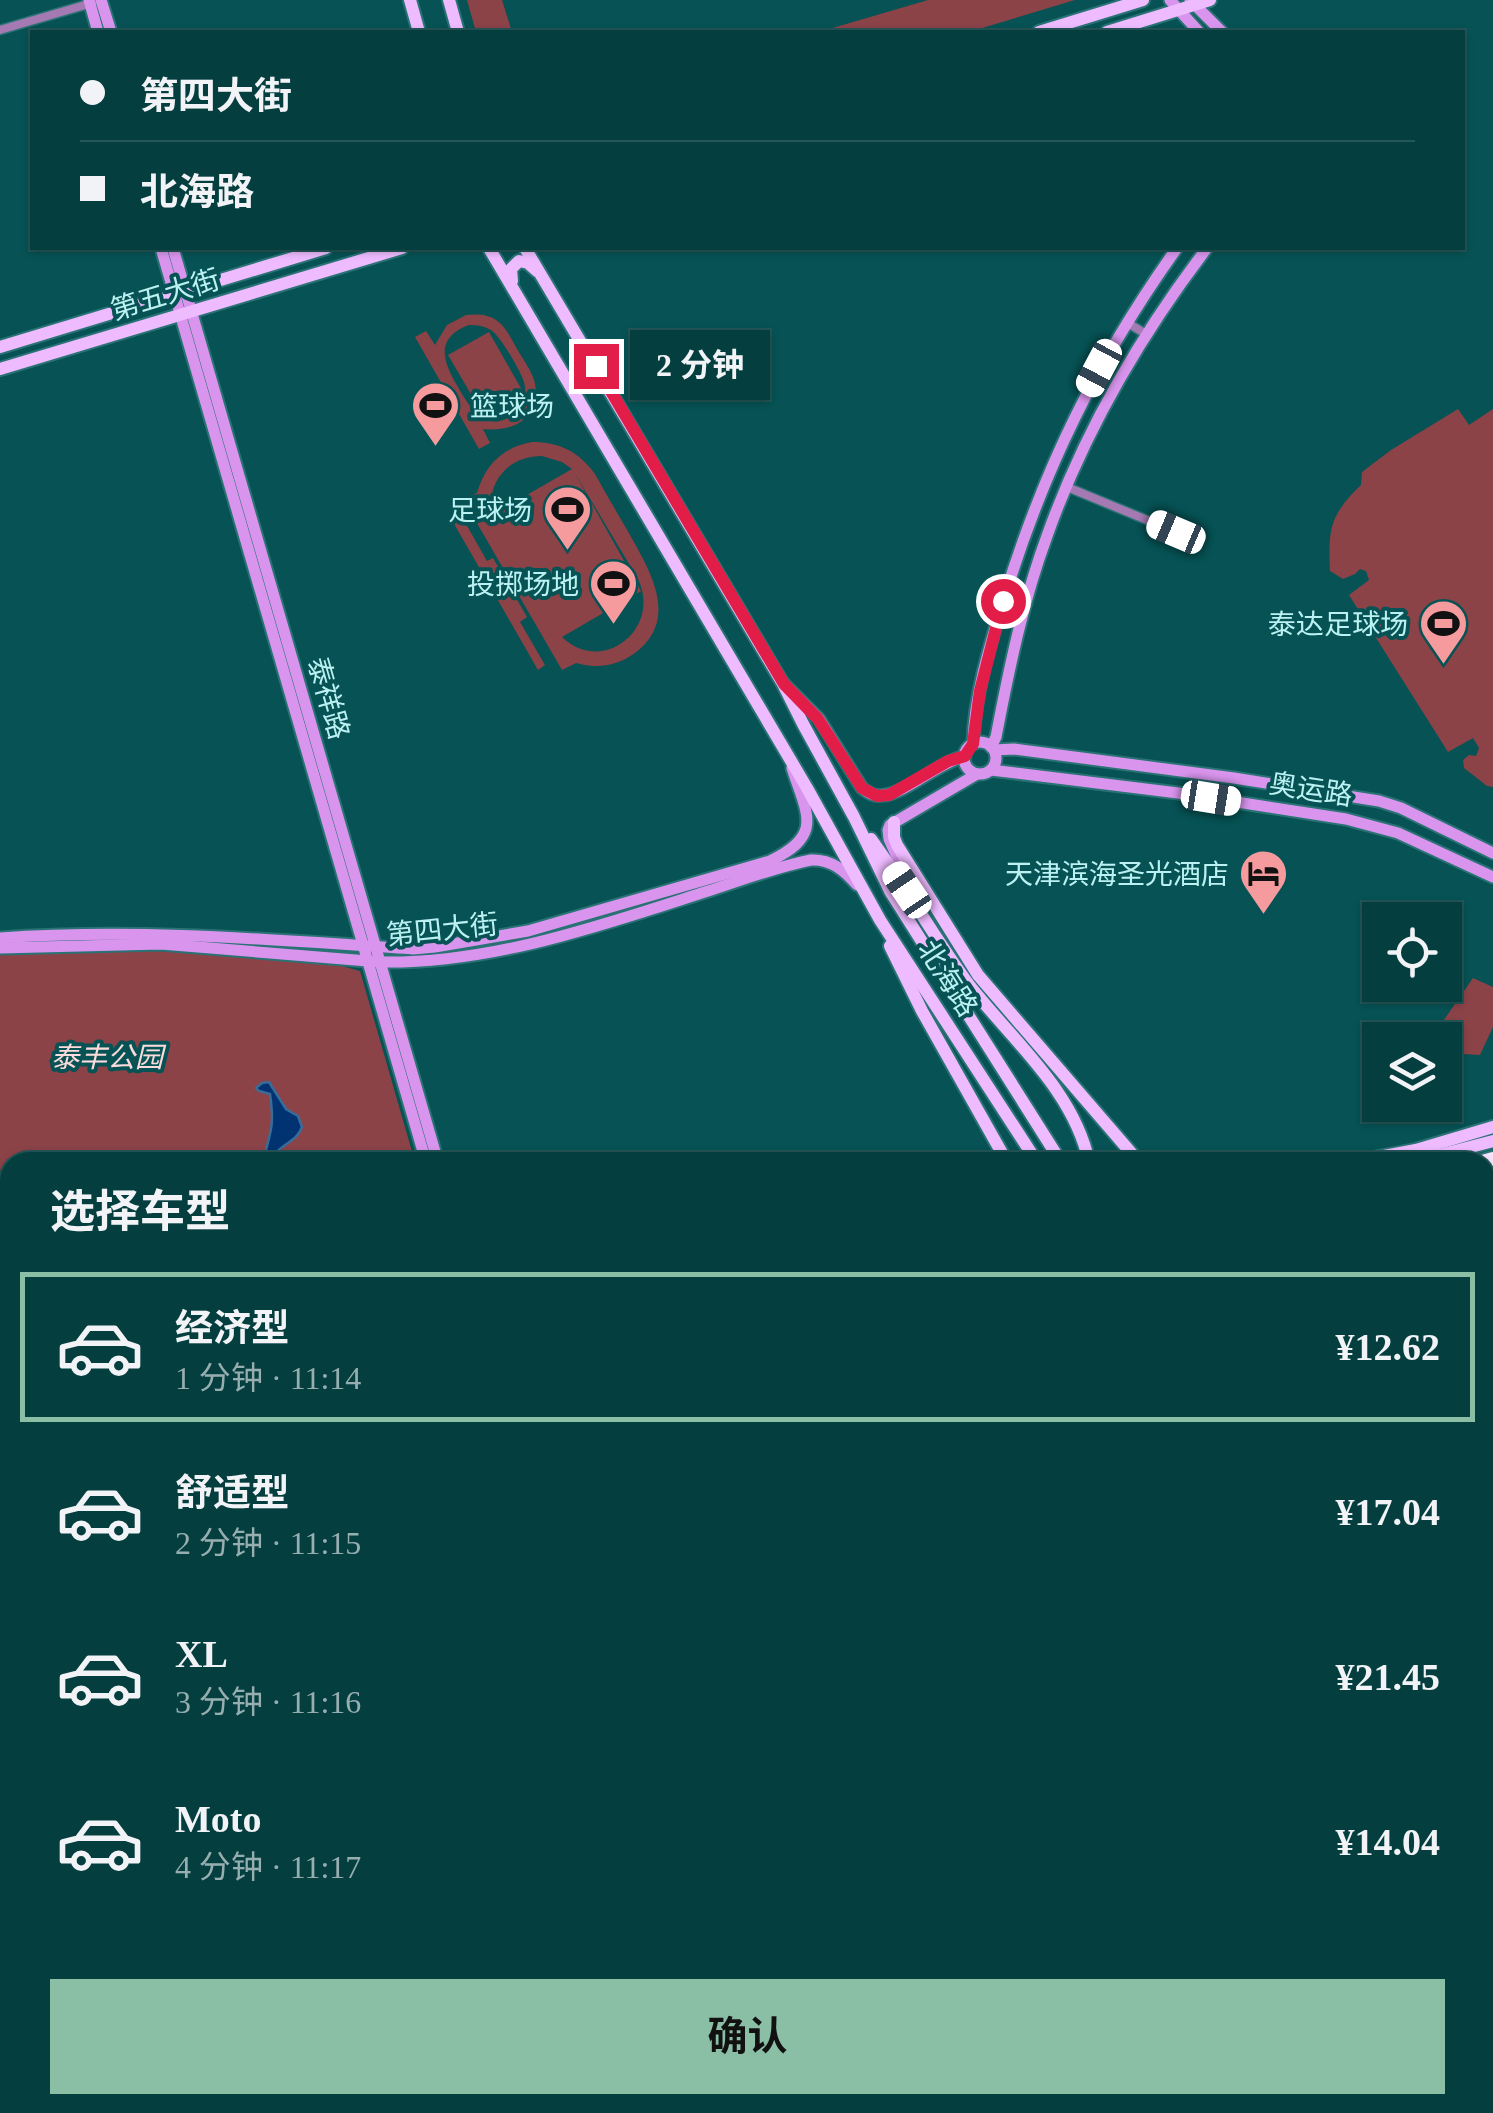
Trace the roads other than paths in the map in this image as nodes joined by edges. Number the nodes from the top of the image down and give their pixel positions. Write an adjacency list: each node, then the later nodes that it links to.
1 (410, 0): 13 (main road)
2 (448, 0): 14 (main road)
3 (1120, 0): 9 (street)
4 (1143, 0): 9 (main road)
5 (1210, 0): 7 (main road)
6 (95, 1): 10 (street); 11 (street); 12 (street)
7 (1192, 2): 8 (main road); 18 (street)
8 (1174, 5): 16 (main road); 17 (street)
9 (1101, 13): 15 (main road)
10 (0, 30)
11 (98, 30)
12 (110, 30)
13 (419, 30)
14 (457, 30)
15 (1046, 30)
16 (1112, 30)
17 (1197, 30)
18 (1220, 30)
19 (162, 250): 30 (street, 泰祥路)
20 (173, 250): 30 (street, 泰祥路)
21 (319, 250): 30 (main road, 第五大街)
22 (395, 250): 32 (main road, 第五大街)
23 (490, 250): 31 (main road, 北海路)
24 (526, 250): 28 (main road, 北海路)
25 (1176, 250): 27 (street)
26 (1205, 250): 29 (street)
27 (1163, 268): 29 (street); 33 (street)
28 (542, 276): 31 (main road); 41 (main road, 北海路)
29 (1182, 280): 34 (street)
30 (180, 291): 32 (street, 泰祥路); 35 (main road, 第五大街)
31 (515, 292): 45 (main road, 北海路)
32 (186, 314): 36 (main road, 第五大街); 56 (street, 泰祥路)
33 (1126, 322): 34 (street); 37 (street)
34 (1146, 334): 38 (street)
35 (0, 347)
36 (0, 369)
37 (1054, 461): 38 (street); 42 (street)
38 (1074, 470): 39 (street)
39 (1067, 487): 40 (street); 43 (street)
40 (1176, 532)
41 (784, 684): 44 (street); 48 (main road, 北海路)
42 (973, 744): 43 (street); 44 (street)
43 (993, 748): 46 (street); 50 (street, 奥运路)
44 (965, 756): 47 (street)
45 (788, 758): 52 (main road, 北海路); 56 (street, 第四大街)
46 (991, 770): 47 (street); 51 (street, 奥运路)
47 (977, 774): 49 (street)
48 (854, 816): 53 (main road); 65 (main road, 北海路)
49 (894, 822): 53 (street); 67 (main road)
50 (1493, 853)
51 (1493, 877)
52 (865, 894): 54 (main road, 北海路); 58 (street, 第四大街)
53 (924, 916): 66 (main road)
54 (880, 920): 63 (main road); 64 (main road, 北海路)
55 (0, 938): 56 (street, 第四大街)
56 (369, 946): 58 (street, 泰祥路)
57 (0, 948): 58 (street, 第四大街)
58 (373, 962): 61 (street, 泰祥路); 62 (street, 泰祥路)
59 (1493, 1127): 68 (main road)
60 (1493, 1141): 69 (main road)
61 (423, 1152)
62 (435, 1152)
63 (1002, 1152)
64 (1031, 1152)
65 (1055, 1152)
66 (1086, 1152)
67 (1131, 1152)
68 (1405, 1152)
69 (1451, 1152)

